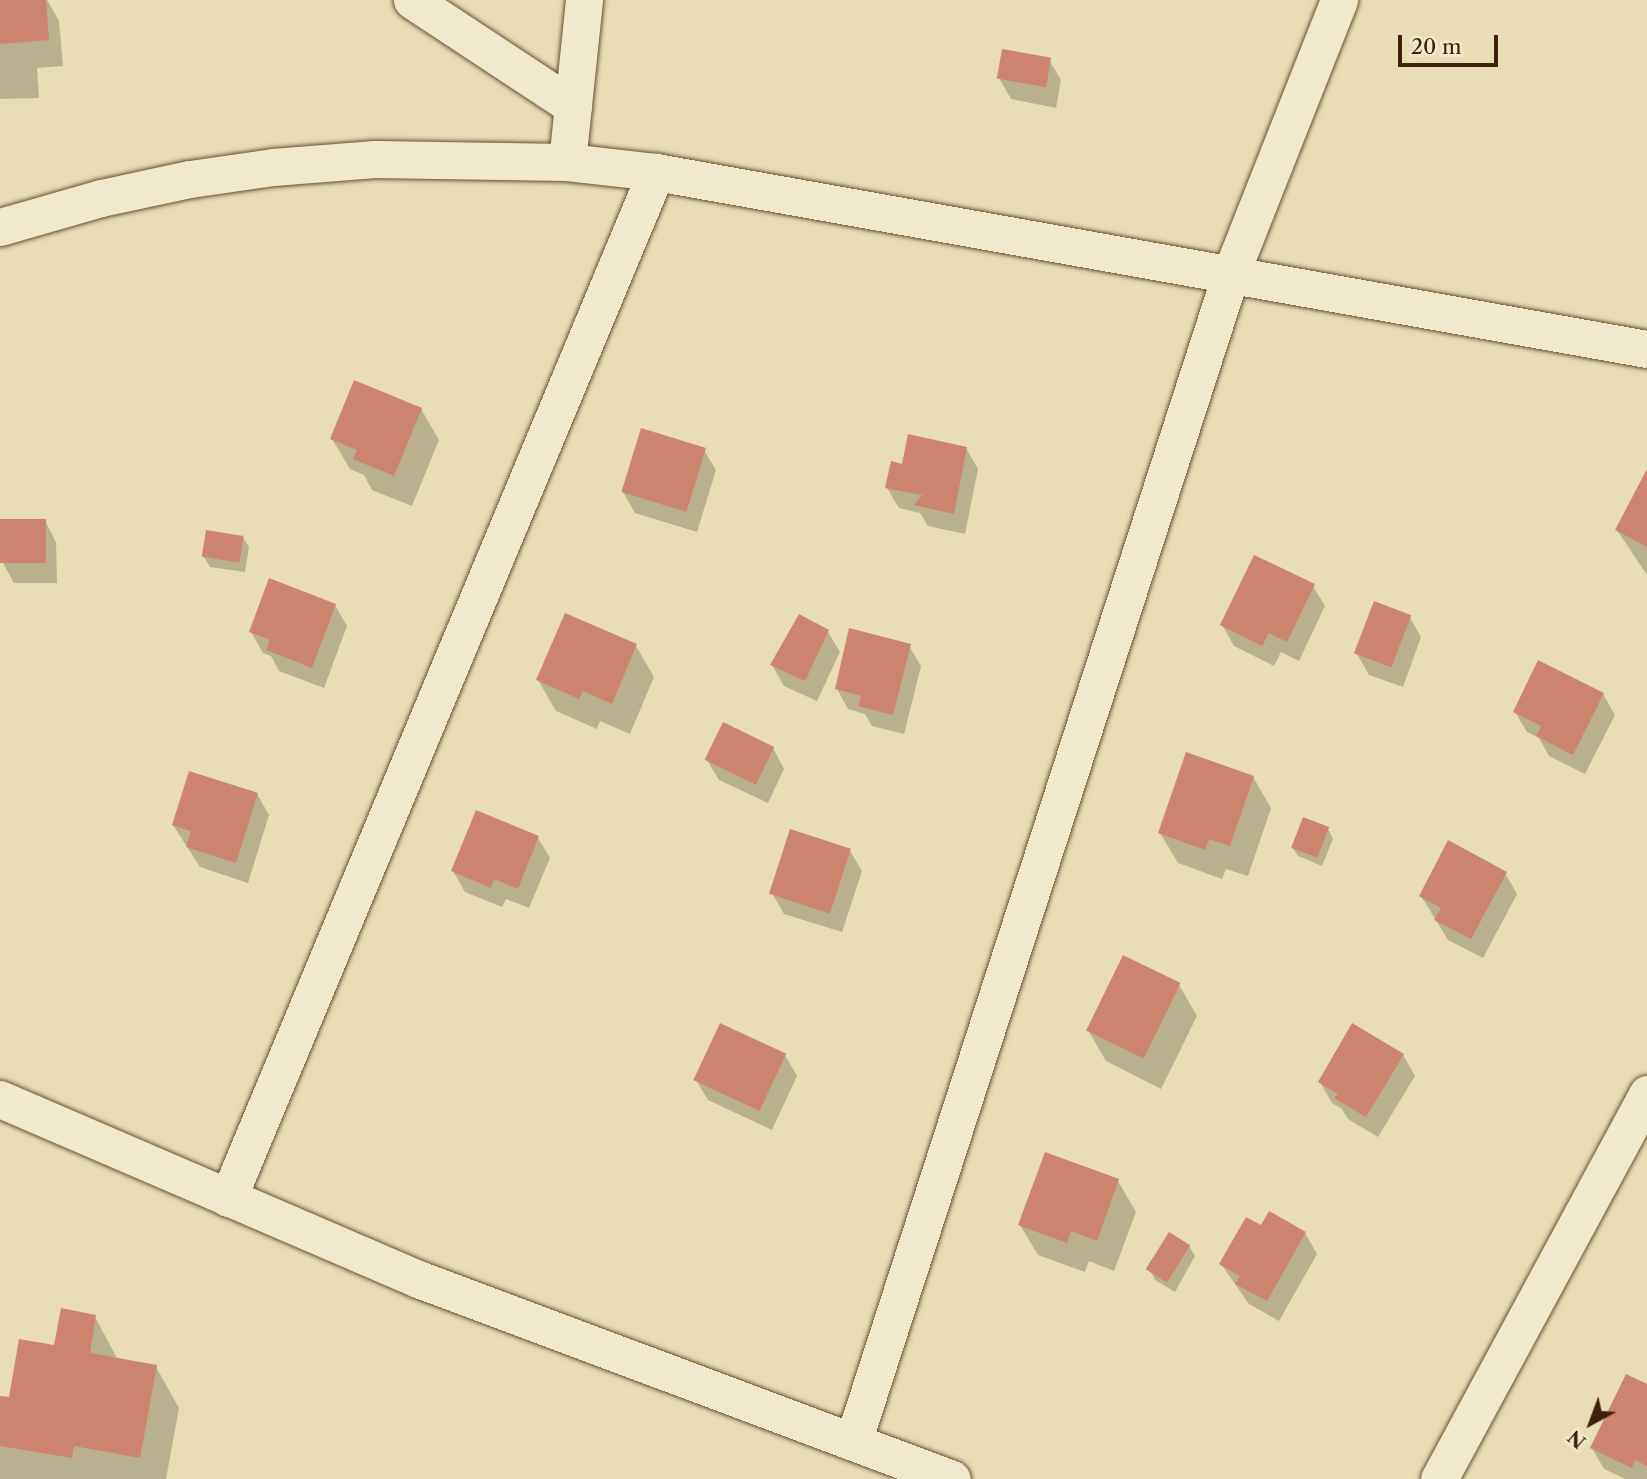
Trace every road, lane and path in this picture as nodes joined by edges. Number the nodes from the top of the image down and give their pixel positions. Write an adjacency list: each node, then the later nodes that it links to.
1 (412, 0): 4 (street)
2 (584, 0): 4 (street)
3 (1339, 0): 8 (street)
4 (573, 106): 5 (street)
5 (567, 162): 6 (street); 7 (street)
6 (656, 172): 8 (street); 12 (street)
7 (0, 227)
8 (1231, 273): 9 (street); 13 (street)
9 (1647, 349)
10 (1647, 1094): 15 (street)
11 (0, 1099): 12 (street)
12 (228, 1198): 13 (street)
13 (853, 1442): 14 (street)
14 (952, 1479)
15 (1439, 1479)

